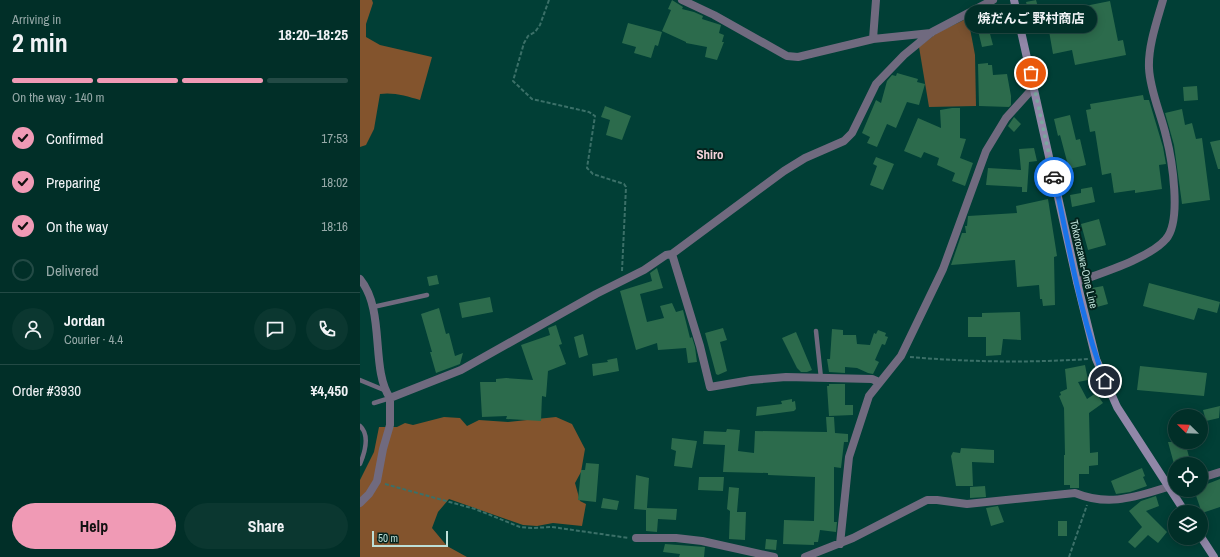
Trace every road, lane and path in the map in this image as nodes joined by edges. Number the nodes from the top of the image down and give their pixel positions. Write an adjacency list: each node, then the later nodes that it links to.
1 (549, 0): 12 (path)
2 (682, 0): 8 (street)
3 (876, 0): 8 (street)
4 (993, 0): 7 (street)
5 (1014, 0): 9 (main road, Tokorozawa-Ome Line)
6 (1163, 0): 13 (street)
7 (932, 32): 8 (street); 10 (street)
8 (873, 39)
9 (1034, 87): 13 (main road, Tokorozawa-Ome Line); 17 (street)
10 (672, 254): 12 (street); 19 (street)
11 (360, 279): 15 (street)
12 (622, 281): 23 (street)
13 (1077, 282): 18 (main road, Tokorozawa-Ome Line)
14 (427, 295): 15 (lane)
15 (373, 307): 22 (street)
16 (816, 331): 19 (lane)
17 (901, 356): 18 (path); 21 (street)
18 (1096, 358): 30 (main road, Tokorozawa-Ome Line)
19 (820, 378): 21 (street)
20 (360, 380): 22 (lane)
21 (879, 382): 35 (street)
22 (384, 390): 23 (street)
23 (390, 398): 24 (lane); 29 (street)
24 (374, 403)
25 (360, 426): 26 (lane)
26 (360, 464)
27 (1220, 472): 28 (street)
28 (1208, 476)
29 (377, 481): 33 (street); 34 (path)
30 (1168, 482)
31 (1168, 487): 32 (street)
32 (1089, 499): 35 (street); 39 (path)
33 (360, 503)
34 (636, 538): 37 (street)
35 (840, 544): 38 (street)
36 (1207, 545): 40 (main road)
37 (774, 557)
38 (805, 557)
39 (1069, 557)
40 (1214, 557)

